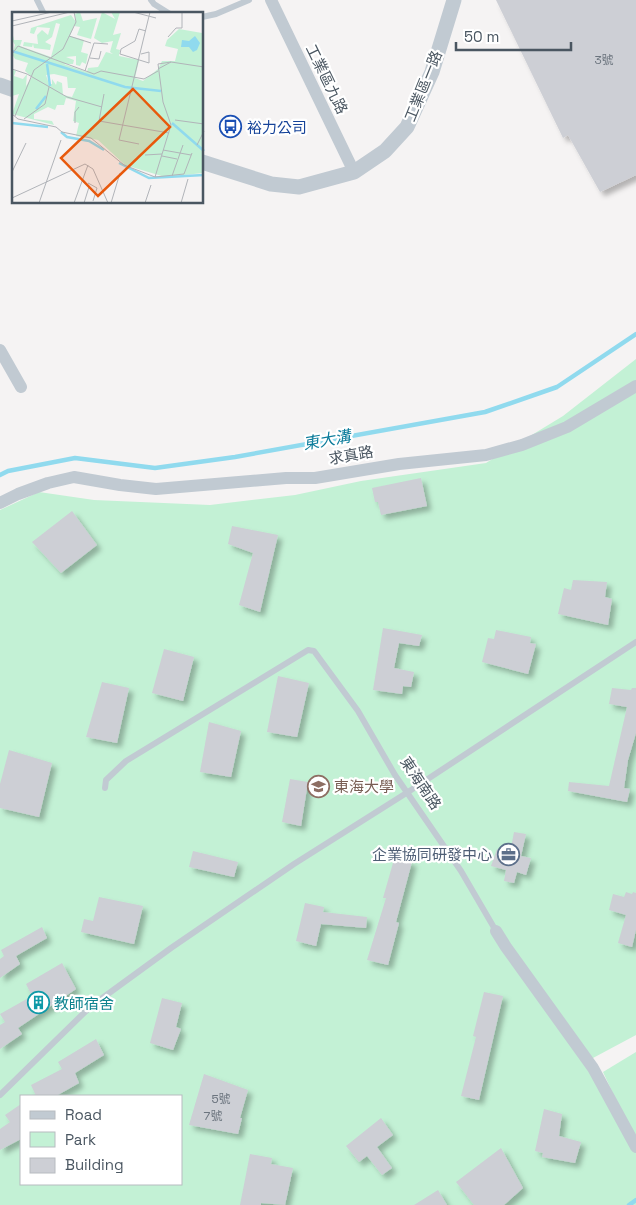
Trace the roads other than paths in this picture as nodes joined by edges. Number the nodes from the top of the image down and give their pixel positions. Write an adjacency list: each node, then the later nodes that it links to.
1 (37, 0): 6 (lane)
2 (152, 0): 7 (lane)
3 (249, 0): 8 (lane)
4 (270, 0): 12 (street, 工業區九路)
5 (454, 0): 12 (street, 工業區一路)
6 (43, 12)
7 (167, 12)
8 (204, 17)
9 (0, 85): 10 (street)
10 (12, 89)
11 (204, 163): 12 (street, 工業區一路)
12 (354, 172)
13 (0, 350): 15 (street)
14 (636, 386): 16 (street, 求真路)
15 (21, 387)
16 (0, 503)
17 (636, 642): 19 (lane)
18 (105, 788): 19 (lane, 東海南路)
19 (408, 792): 20 (lane, 東海南路); 21 (lane)
20 (496, 931): 22 (street, 東海南路)
21 (0, 1096)
22 (636, 1147)

